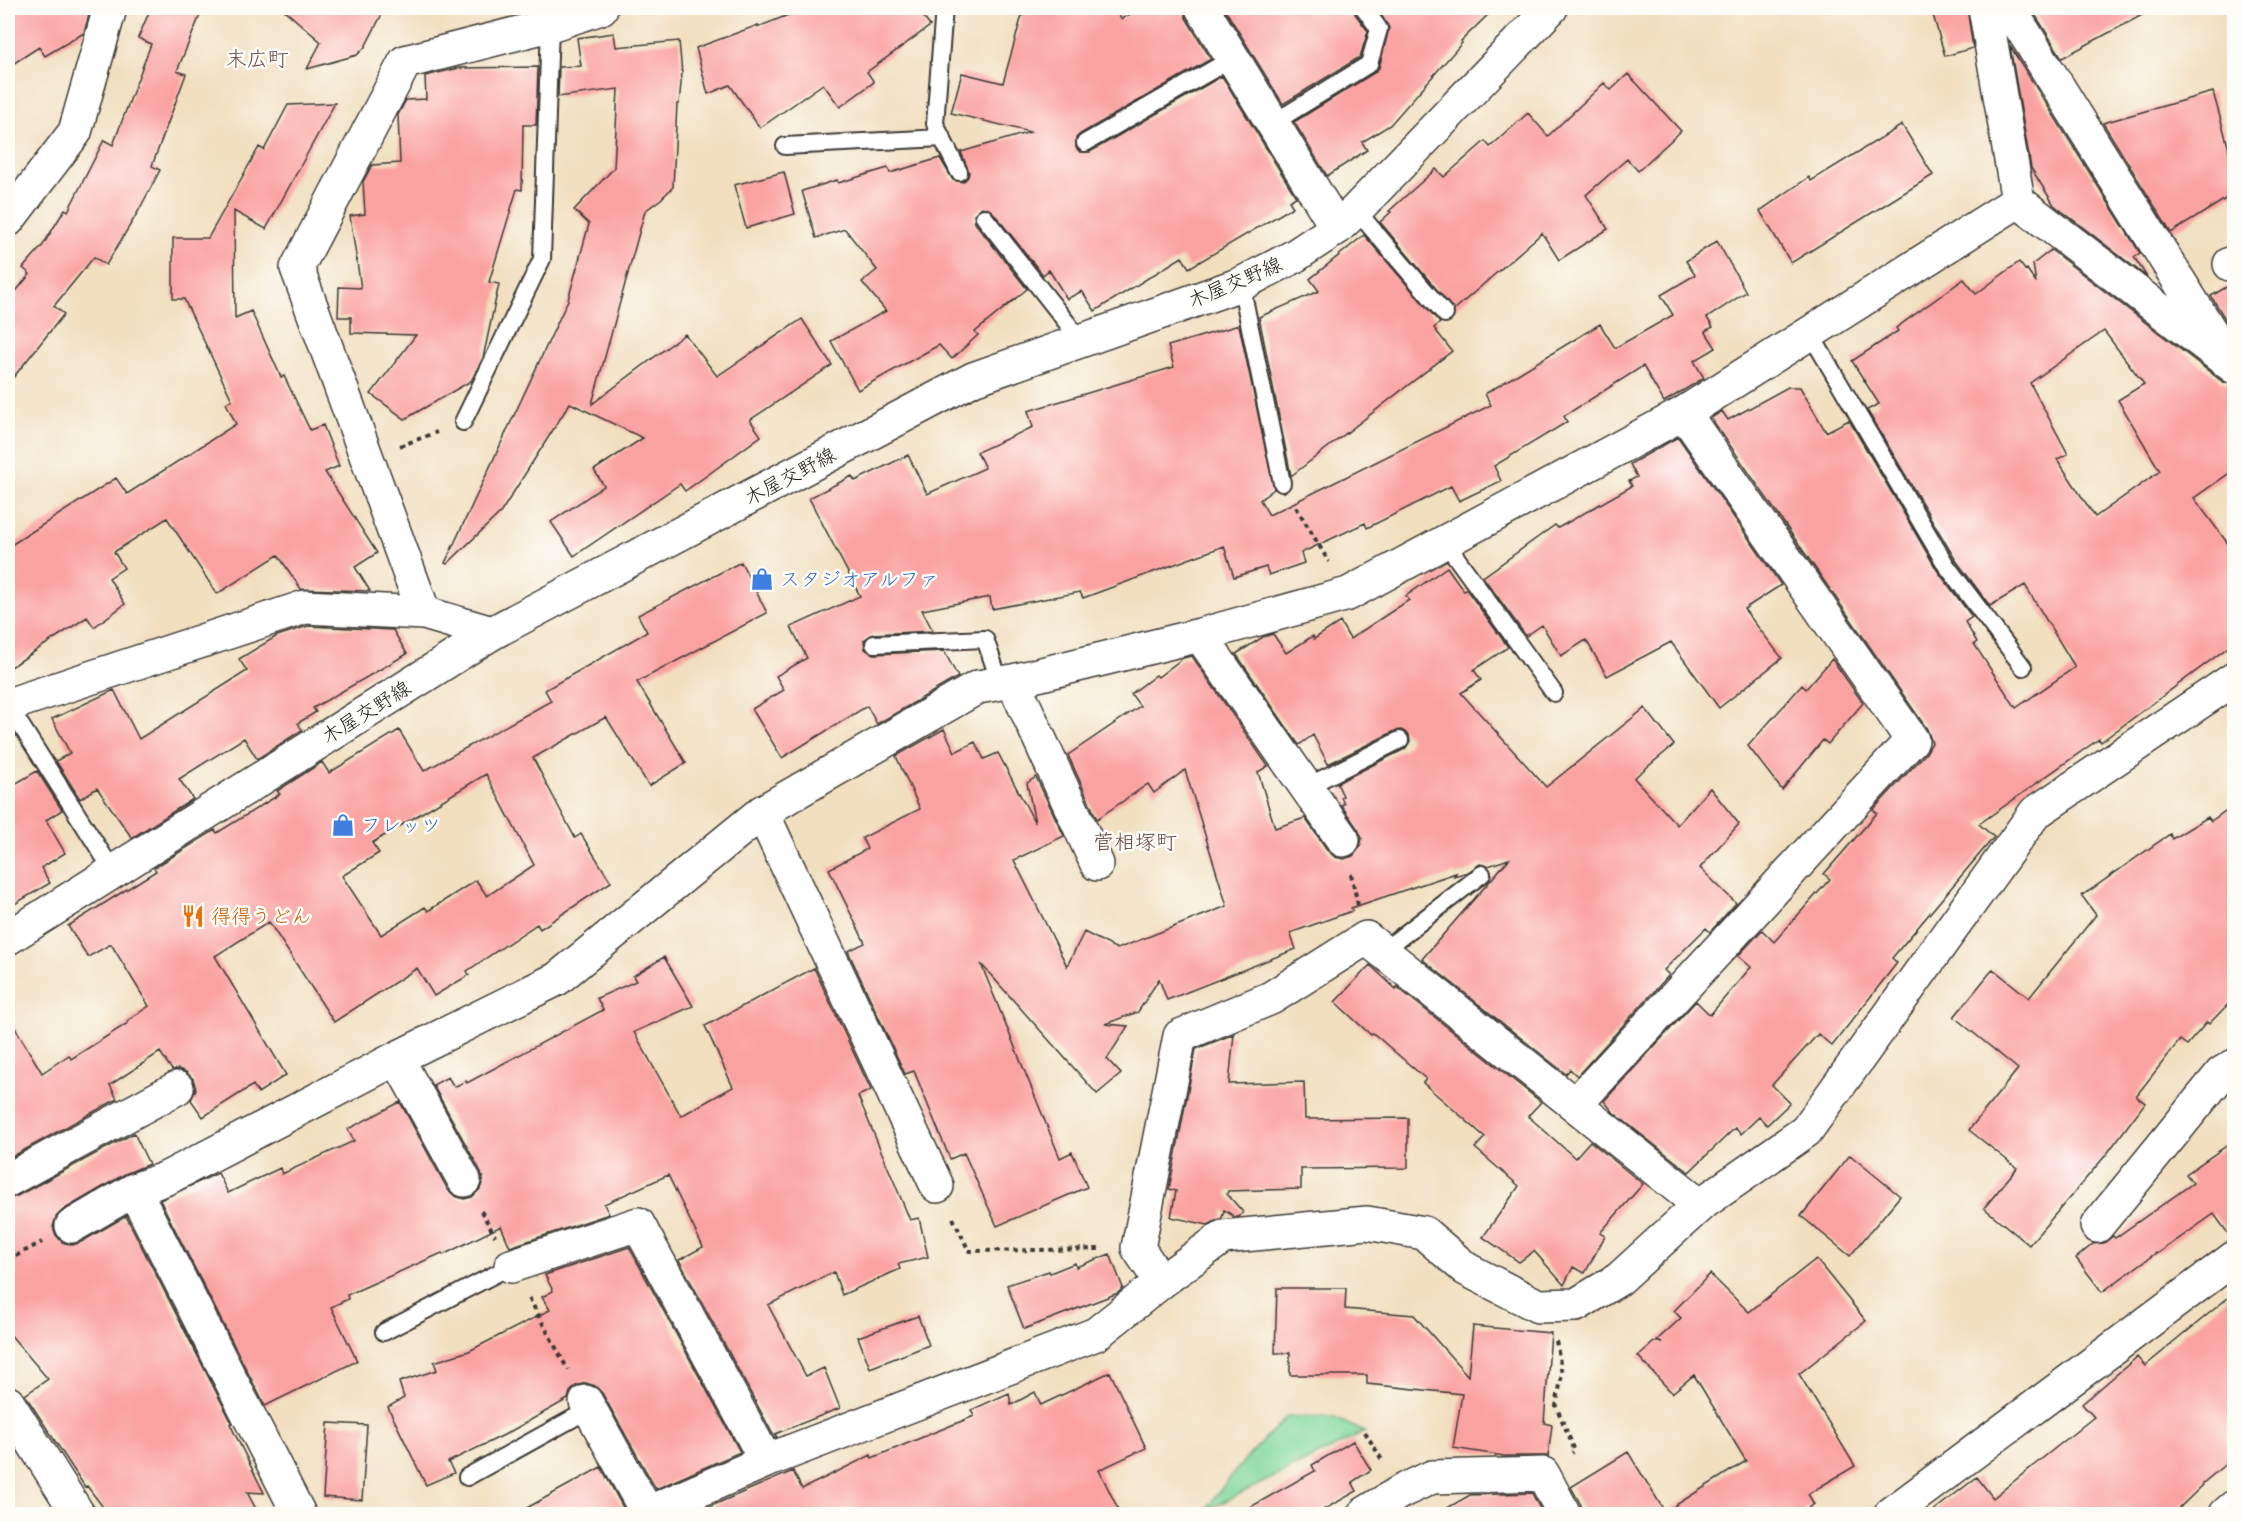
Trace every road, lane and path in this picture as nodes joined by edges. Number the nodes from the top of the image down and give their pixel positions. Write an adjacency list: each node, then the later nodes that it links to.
1 (110, 8): 19 (street)
2 (601, 8): 9 (street)
3 (944, 8): 12 (lane)
4 (1202, 8): 10 (street)
5 (1364, 8): 11 (lane)
6 (1551, 8): 18 (street, 木屋交野線)
7 (1985, 8): 16 (street)
8 (2009, 8): 24 (street)
9 (550, 25): 26 (lane); 27 (street)
10 (1233, 58): 11 (street); 13 (lane)
11 (1273, 123): 18 (street)
12 (942, 138): 14 (lane); 15 (lane)
13 (1085, 143)
14 (785, 146)
15 (959, 172)
16 (2018, 201): 22 (street); 24 (street)
17 (984, 218): 23 (lane)
18 (1347, 219): 20 (street, 木屋交野線); 21 (lane)
19 (8, 220)
20 (1241, 284): 23 (street, 木屋交野線); 28 (lane)
21 (1445, 314)
22 (1810, 333): 25 (street); 35 (lane)
23 (1082, 342): 32 (street, 木屋交野線)
24 (2234, 368)
25 (1684, 413): 29 (street); 52 (street)
26 (464, 422): 27 (path)
27 (367, 459): 31 (street)
28 (1282, 483): 30 (path)
29 (1445, 542): 30 (street); 38 (lane)
30 (1348, 594): 33 (street)
31 (424, 613): 32 (street); 39 (street)
32 (492, 633): 45 (street, 木屋交野線)
33 (1200, 635): 37 (street); 41 (street)
34 (874, 644): 37 (lane)
35 (2023, 667)
36 (2235, 679): 57 (street)
37 (1006, 682): 42 (street); 44 (street)
38 (1554, 693)
39 (8, 705): 45 (lane)
40 (1400, 740): 41 (lane)
41 (1306, 787): 43 (street)
42 (762, 812): 49 (street); 55 (street)
43 (1343, 840): 48 (path)
44 (1097, 864)
45 (113, 871): 47 (street, 木屋交野線)
46 (1482, 874): 48 (lane)
47 (8, 938)
48 (1374, 944): 52 (street); 60 (street)
49 (397, 1058): 54 (street); 56 (street)
50 (2235, 1066): 59 (street)
51 (177, 1088): 53 (street)
52 (1575, 1105): 57 (street)
53 (8, 1180)
54 (464, 1180)
55 (937, 1186): 60 (path)
56 (135, 1191): 58 (street); 74 (street)
57 (1700, 1205): 63 (street)
58 (72, 1226)
59 (2097, 1226)
60 (1138, 1248): 63 (street)
61 (2235, 1257): 77 (street)
62 (511, 1266): 64 (lane); 69 (street)
63 (1161, 1282): 69 (street)
64 (384, 1332)
65 (1558, 1344): 68 (path)
66 (8, 1403): 73 (street)
67 (588, 1406): 70 (lane); 72 (street)
68 (1569, 1455)
69 (766, 1461): 72 (street)
70 (467, 1477)
71 (2235, 1507): 78 (street)
72 (648, 1514)
73 (78, 1515)
74 (299, 1515)
75 (1364, 1515): 76 (street)
76 (1564, 1515)
77 (1891, 1515)
78 (2226, 1515)

